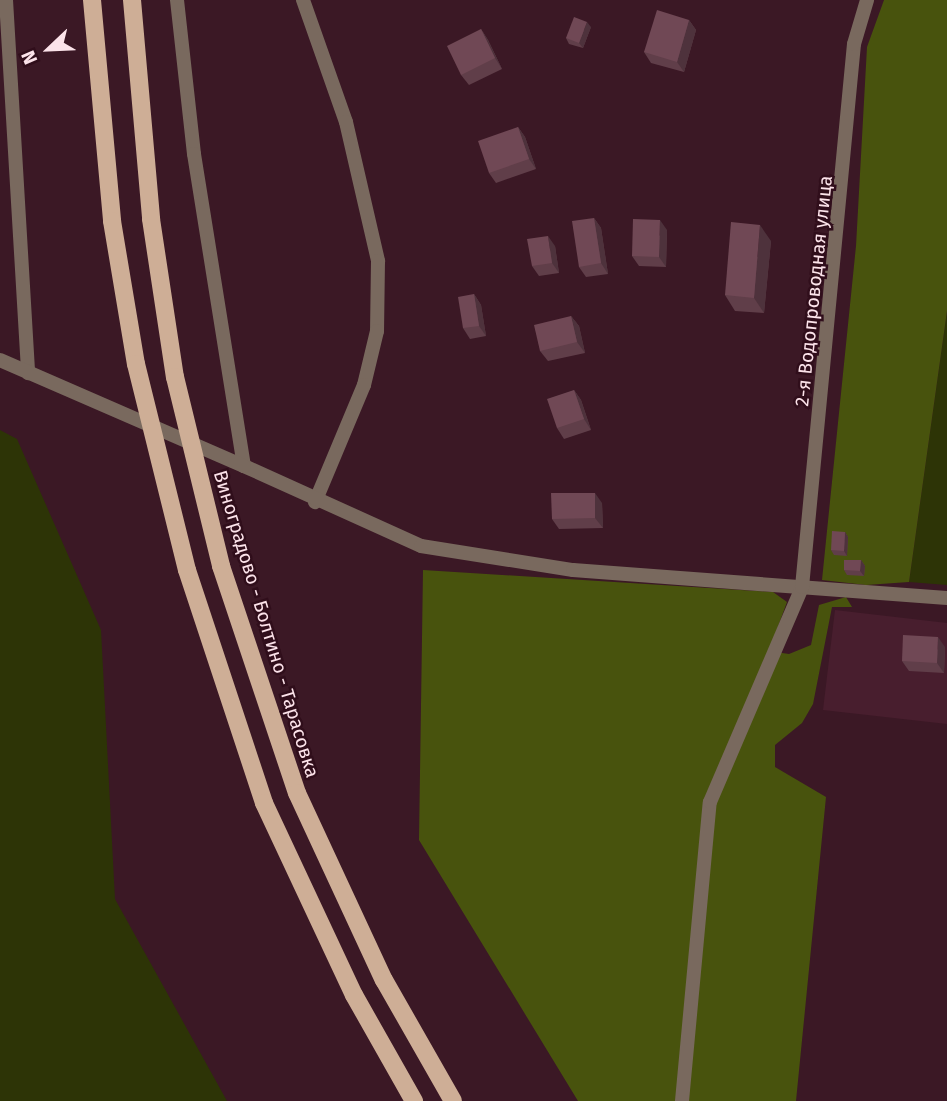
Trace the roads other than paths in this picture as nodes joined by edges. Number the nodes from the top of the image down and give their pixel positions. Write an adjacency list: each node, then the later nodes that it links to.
1 (6, 0): 8 (street)
2 (92, 0): 13 (main road, bridge)
3 (132, 0): 14 (main road, Виноградово - Болтино - Тарасовка, bridge)
4 (177, 0): 9 (street)
5 (303, 0): 10 (street)
6 (867, 0): 11 (street, 2-я Водопроводная улица)
7 (0, 360): 8 (street)
8 (28, 373): 9 (street)
9 (244, 466): 10 (street)
10 (316, 502): 11 (street)
11 (802, 587): 12 (street); 15 (street, 2-я Водопроводная улица)
12 (947, 598)
13 (414, 1101)
14 (453, 1101)
15 (682, 1101)

